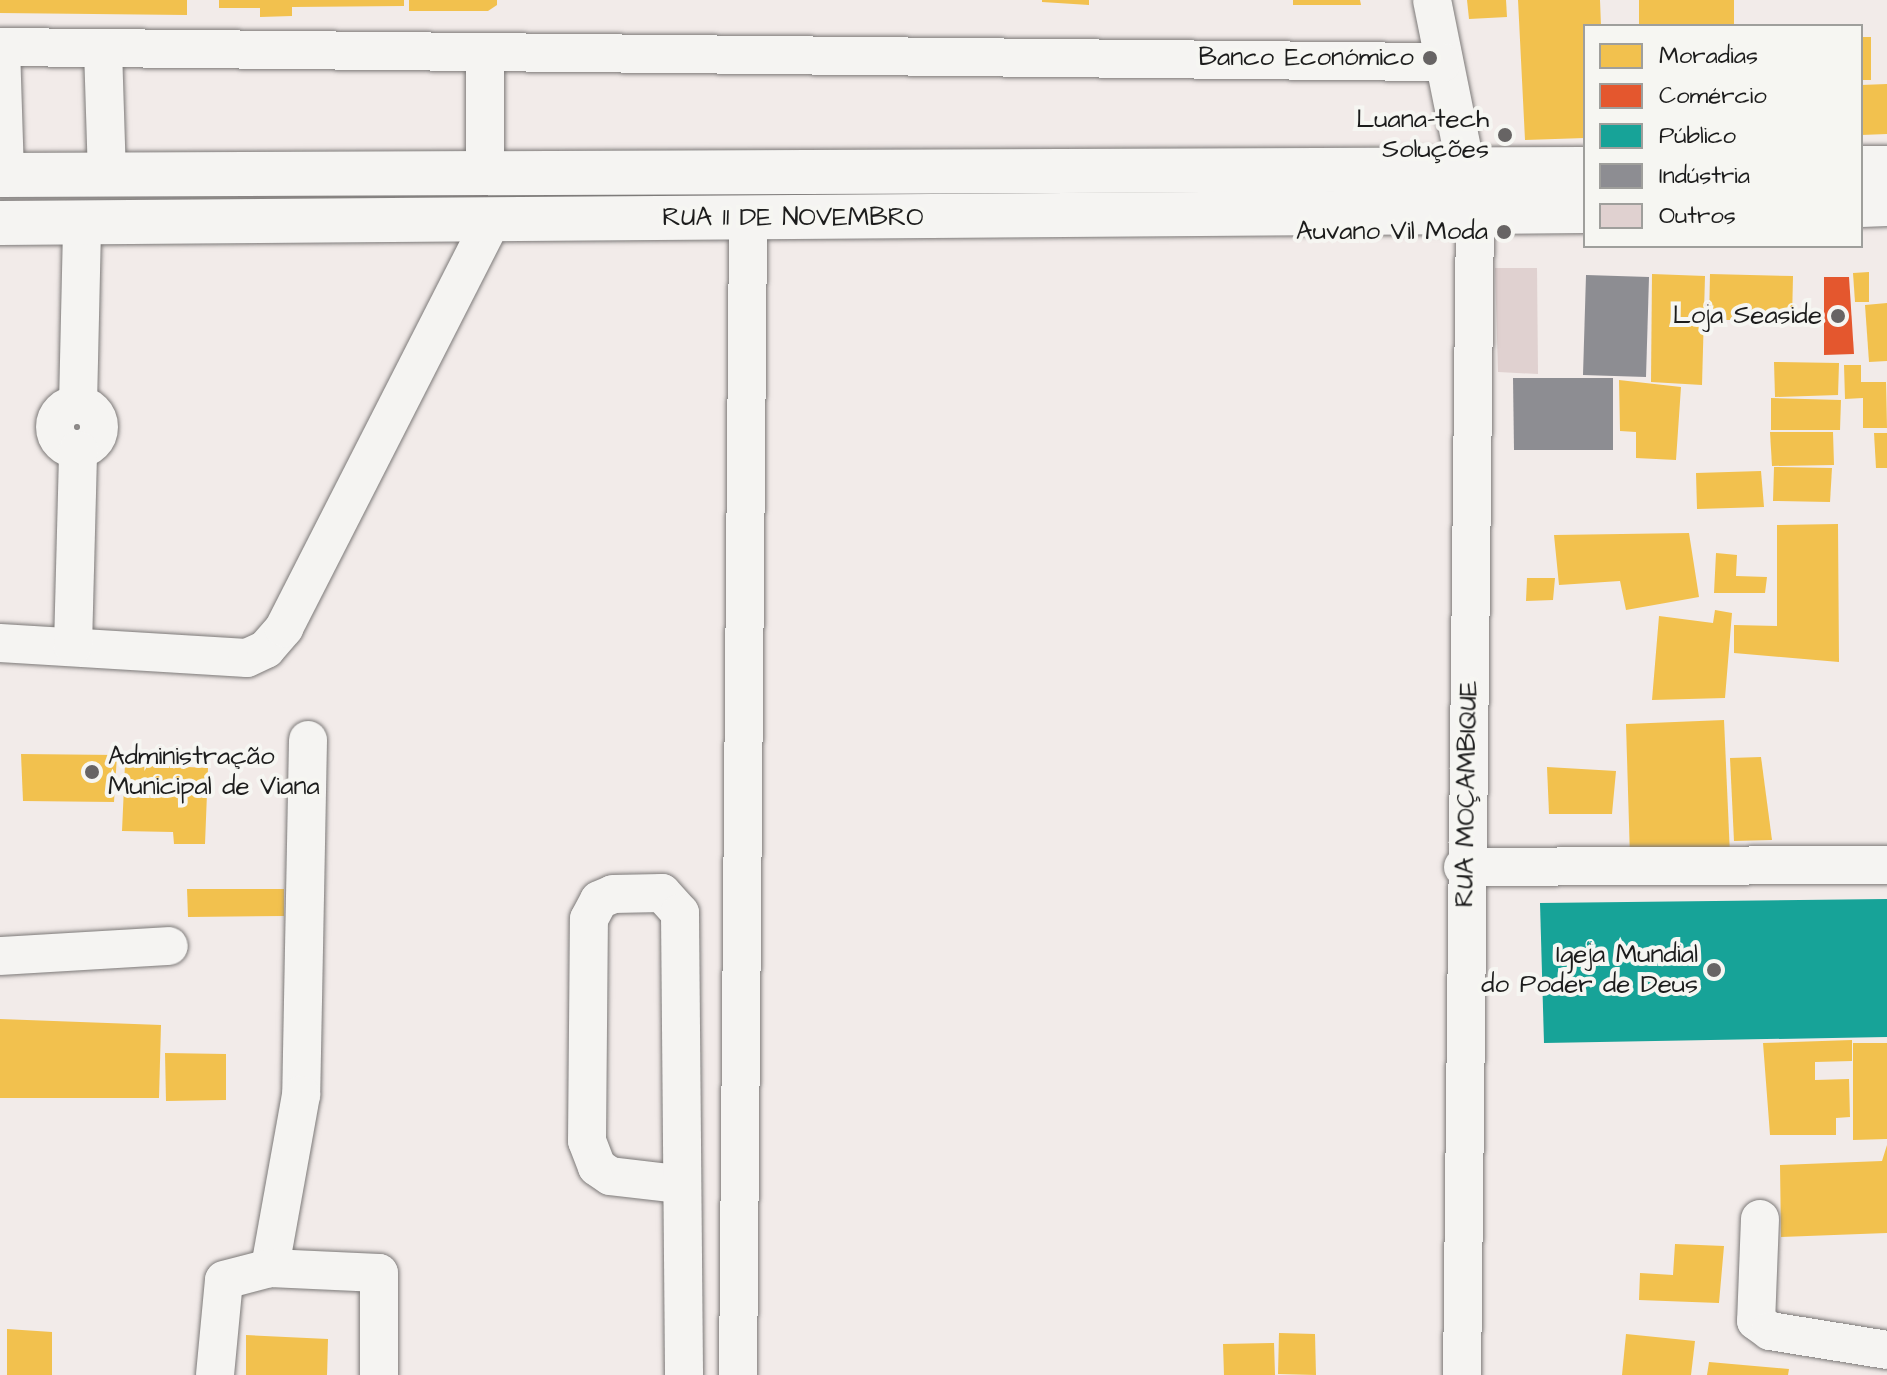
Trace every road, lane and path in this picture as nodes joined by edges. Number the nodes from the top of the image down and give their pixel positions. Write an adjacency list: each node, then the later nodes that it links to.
1 (1432, 0): 5 (street, RUA MOÇAMBIQUE)
2 (1, 47): 3 (street); 12 (street)
3 (103, 49): 4 (street); 11 (street)
4 (485, 52): 5 (street); 10 (street)
5 (1442, 62): 9 (street, RUA MOÇAMBIQUE)
6 (1863, 168): 7 (main road)
7 (1887, 168)
8 (1583, 169): 9 (main road, RUA 11 DE NOVEMBRO)
9 (1471, 170): 10 (main road, RUA 11 DE NOVEMBRO); 16 (street, RUA MOÇAMBIQUE)
10 (485, 173): 11 (main road, RUA 11 DE NOVEMBRO)
11 (107, 174): 12 (main road, RUA 11 DE NOVEMBRO)
12 (2, 175)
13 (1887, 204): 14 (main road)
14 (1863, 205)
15 (1583, 211): 16 (main road, RUA 11 DE NOVEMBRO)
16 (1475, 214): 17 (main road, RUA 11 DE NOVEMBRO); 25 (street, RUA MOÇAMBIQUE)
17 (748, 218): 18 (main road, RUA 11 DE NOVEMBRO); 35 (street)
18 (492, 220): 19 (main road, RUA 11 DE NOVEMBRO); 22 (street)
19 (82, 222): 20 (main road, RUA 11 DE NOVEMBRO); 22 (street)
20 (0, 223)
21 (0, 643): 22 (street)
22 (73, 646)
23 (308, 740): 30 (street)
24 (1887, 865): 25 (street)
25 (1463, 867): 36 (street, RUA MOÇAMBIQUE)
26 (169, 946): 27 (street)
27 (0, 956)
28 (678, 1184): 28 (street); 34 (street)
29 (1760, 1219): 31 (street)
30 (270, 1268): 32 (street); 33 (street)
31 (1887, 1350)
32 (215, 1375)
33 (379, 1375)
34 (684, 1375)
35 (738, 1375)
36 (1462, 1375)

